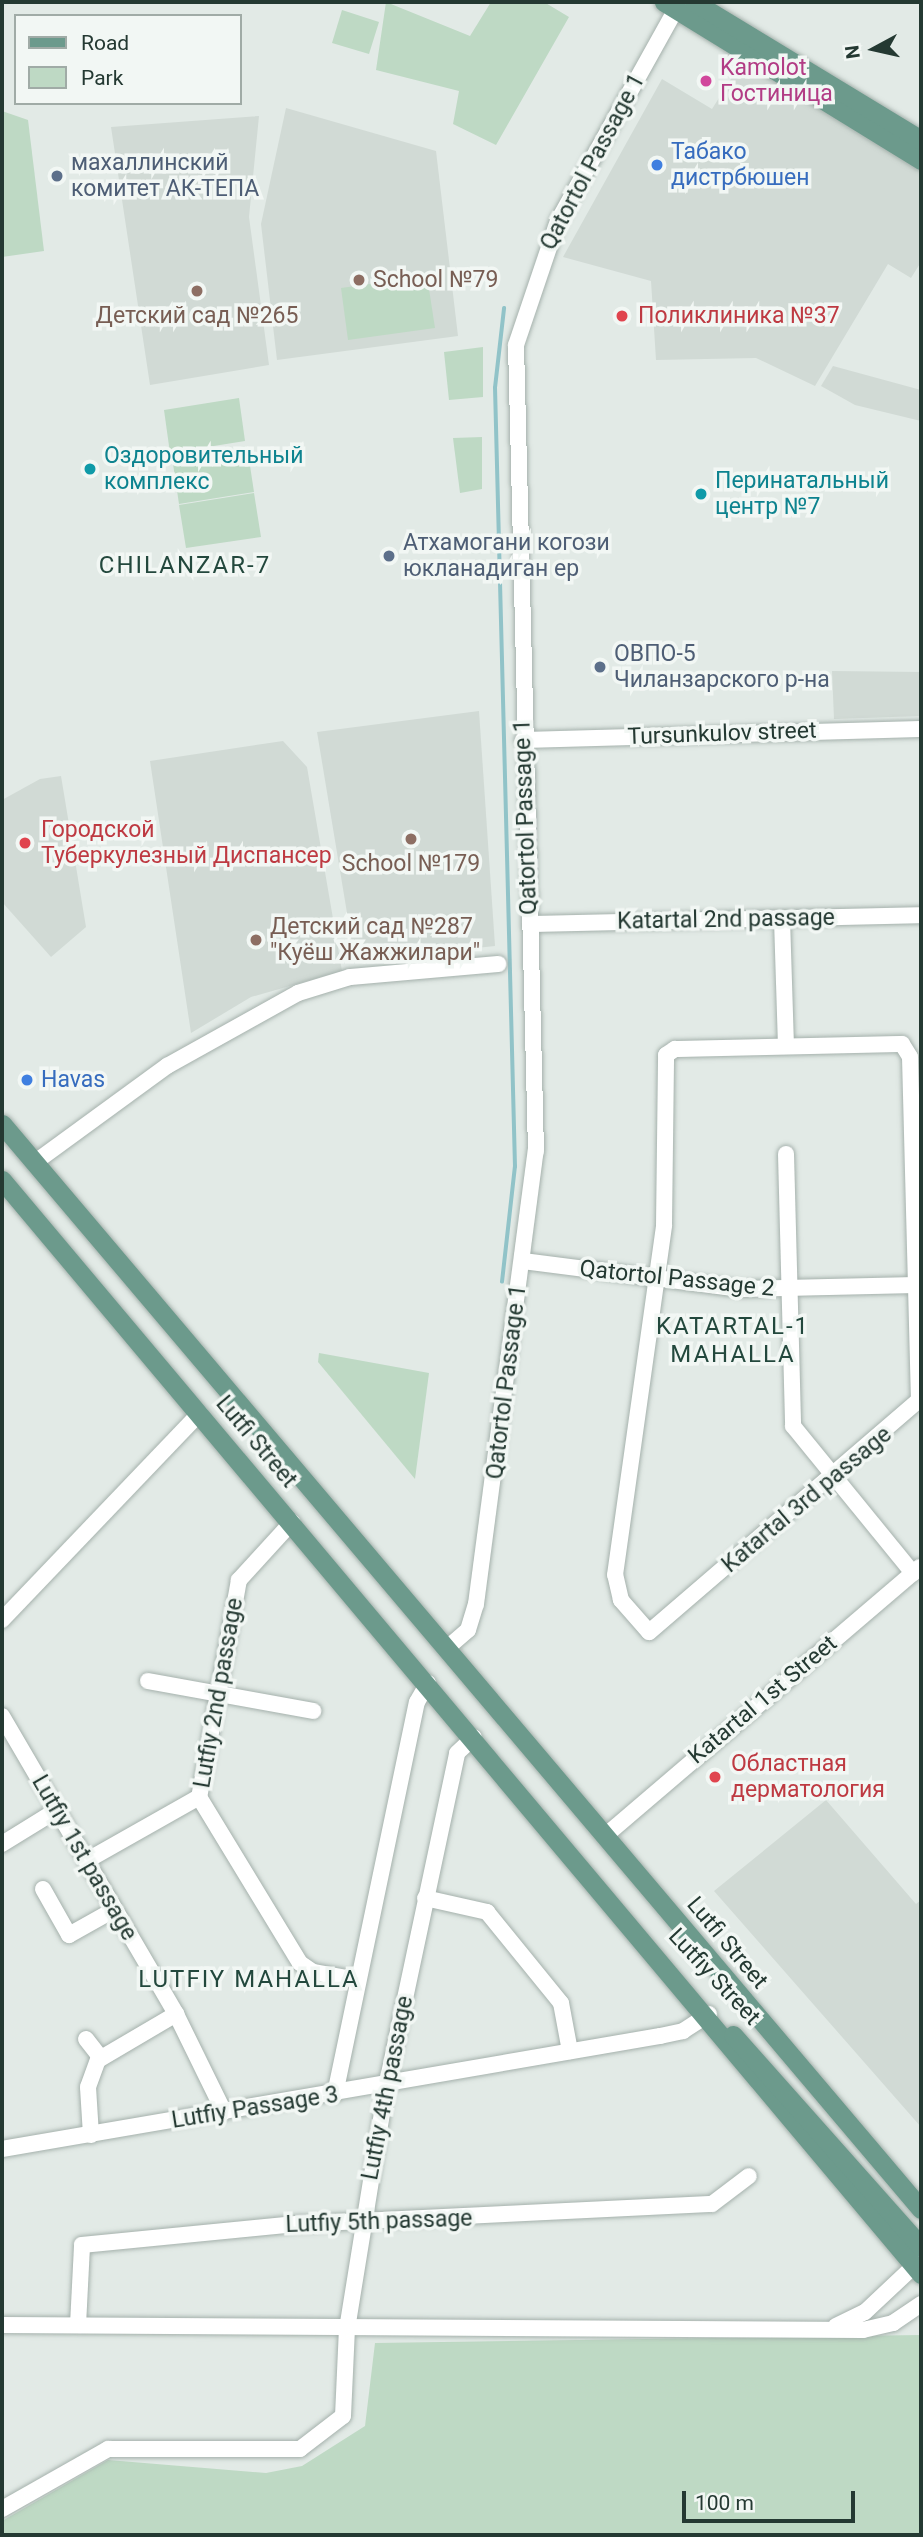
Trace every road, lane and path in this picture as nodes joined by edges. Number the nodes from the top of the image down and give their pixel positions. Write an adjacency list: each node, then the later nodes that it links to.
1 (678, 3): 2 (main road); 3 (main road); 5 (street, Qatortol Passage 1)
2 (921, 140)
3 (921, 160)
4 (921, 729): 5 (street, Tursunkulov street)
5 (523, 740): 8 (street, Qatortol Passage 1)
6 (921, 915): 7 (street, Katartal 2nd passage)
7 (782, 919): 8 (street, Katartal 2nd passage); 10 (street)
8 (530, 924): 17 (street, Qatortol Passage 1)
9 (498, 964): 14 (street)
10 (786, 1046): 16 (street, Katartal 3rd passage); 18 (street, Katartal 3rd passage)
11 (2, 1124): 14 (main road, Lutfi Street)
12 (2, 1153): 14 (main road)
13 (786, 1154): 20 (street)
14 (29, 1157): 26 (main road, Lutfi Street)
15 (2, 1180): 21 (main road, Lutfi Street)
16 (918, 1215): 19 (street, Katartal 3rd passage)
17 (523, 1261): 18 (street, Qatortol Passage 2); 26 (street, Qatortol Passage 1)
18 (656, 1279): 20 (street, Qatortol Passage 2); 22 (street, Katartal 3rd passage)
19 (916, 1285): 20 (street, Qatortol Passage 2); 22 (street, Katartal 3rd passage)
20 (790, 1290): 22 (street)
21 (200, 1413): 23 (main road, Lutfi Street); 25 (street)
22 (834, 1476): 24 (street)
23 (292, 1522): 28 (main road, Lutfi Street); 29 (street, Lutfiy 2nd passage)
24 (917, 1569): 35 (street, Katartal 1st Street)
25 (2, 1620)
26 (446, 1649): 35 (main road)
27 (148, 1681): 29 (street)
28 (428, 1683): 32 (main road, Lutfi Street); 43 (street)
29 (215, 1693): 30 (street); 33 (street, Lutfiy 2nd passage)
30 (313, 1711)
31 (2, 1716): 34 (street, Lutfiy 1st passage)
32 (474, 1737): 39 (street, Lutfiy 4th passage); 42 (main road, Lutfiy Street)
33 (199, 1797): 37 (street); 43 (street, Lutfiy 2nd passage)
34 (57, 1810): 36 (street); 37 (street, Lutfiy 1st passage)
35 (605, 1836): 41 (main road, Lutfi Street)
36 (2, 1844)
37 (86, 1860): 40 (street, Lutfiy 1st passage)
38 (44, 1889): 40 (street)
39 (425, 1898): 47 (street); 49 (street, Lutfiy 4th passage)
40 (111, 1911): 44 (street, Lutfiy 1st passage)
41 (673, 1916): 42 (main road); 55 (main road, Lutfi Street)
42 (645, 1939): 45 (main road, Lutfiy Street)
43 (358, 1980): 50 (street)
44 (176, 2014): 48 (street); 51 (street, Lutfiy 1st passage)
45 (709, 2014): 47 (street, Lutfiy Passage 3); 57 (main road, Lutfiy Street); 58 (main road)
46 (86, 2039): 48 (street)
47 (570, 2051): 49 (street, Lutfiy Passage 3)
48 (100, 2057): 52 (street)
49 (386, 2088): 50 (street, Lutfiy Passage 3); 56 (street, Lutfiy 4th passage)
50 (335, 2094): 51 (street, Lutfiy Passage 3)
51 (224, 2112): 52 (street, Lutfiy Passage 3)
52 (91, 2135): 53 (street, Lutfiy Passage 3)
53 (2, 2149)
54 (749, 2176): 56 (street, Lutfiy 5th passage)
55 (921, 2209)
56 (363, 2226): 61 (street, Lutfiy 5th passage); 62 (street, Lutfiy 4th passage)
57 (921, 2247)
58 (919, 2266): 63 (street)
59 (921, 2304): 63 (street)
60 (2, 2325): 61 (street)
61 (78, 2325): 62 (street)
62 (347, 2329): 63 (street); 64 (street, Lutfiy 4th passage)
63 (827, 2329)
64 (2, 2509)

